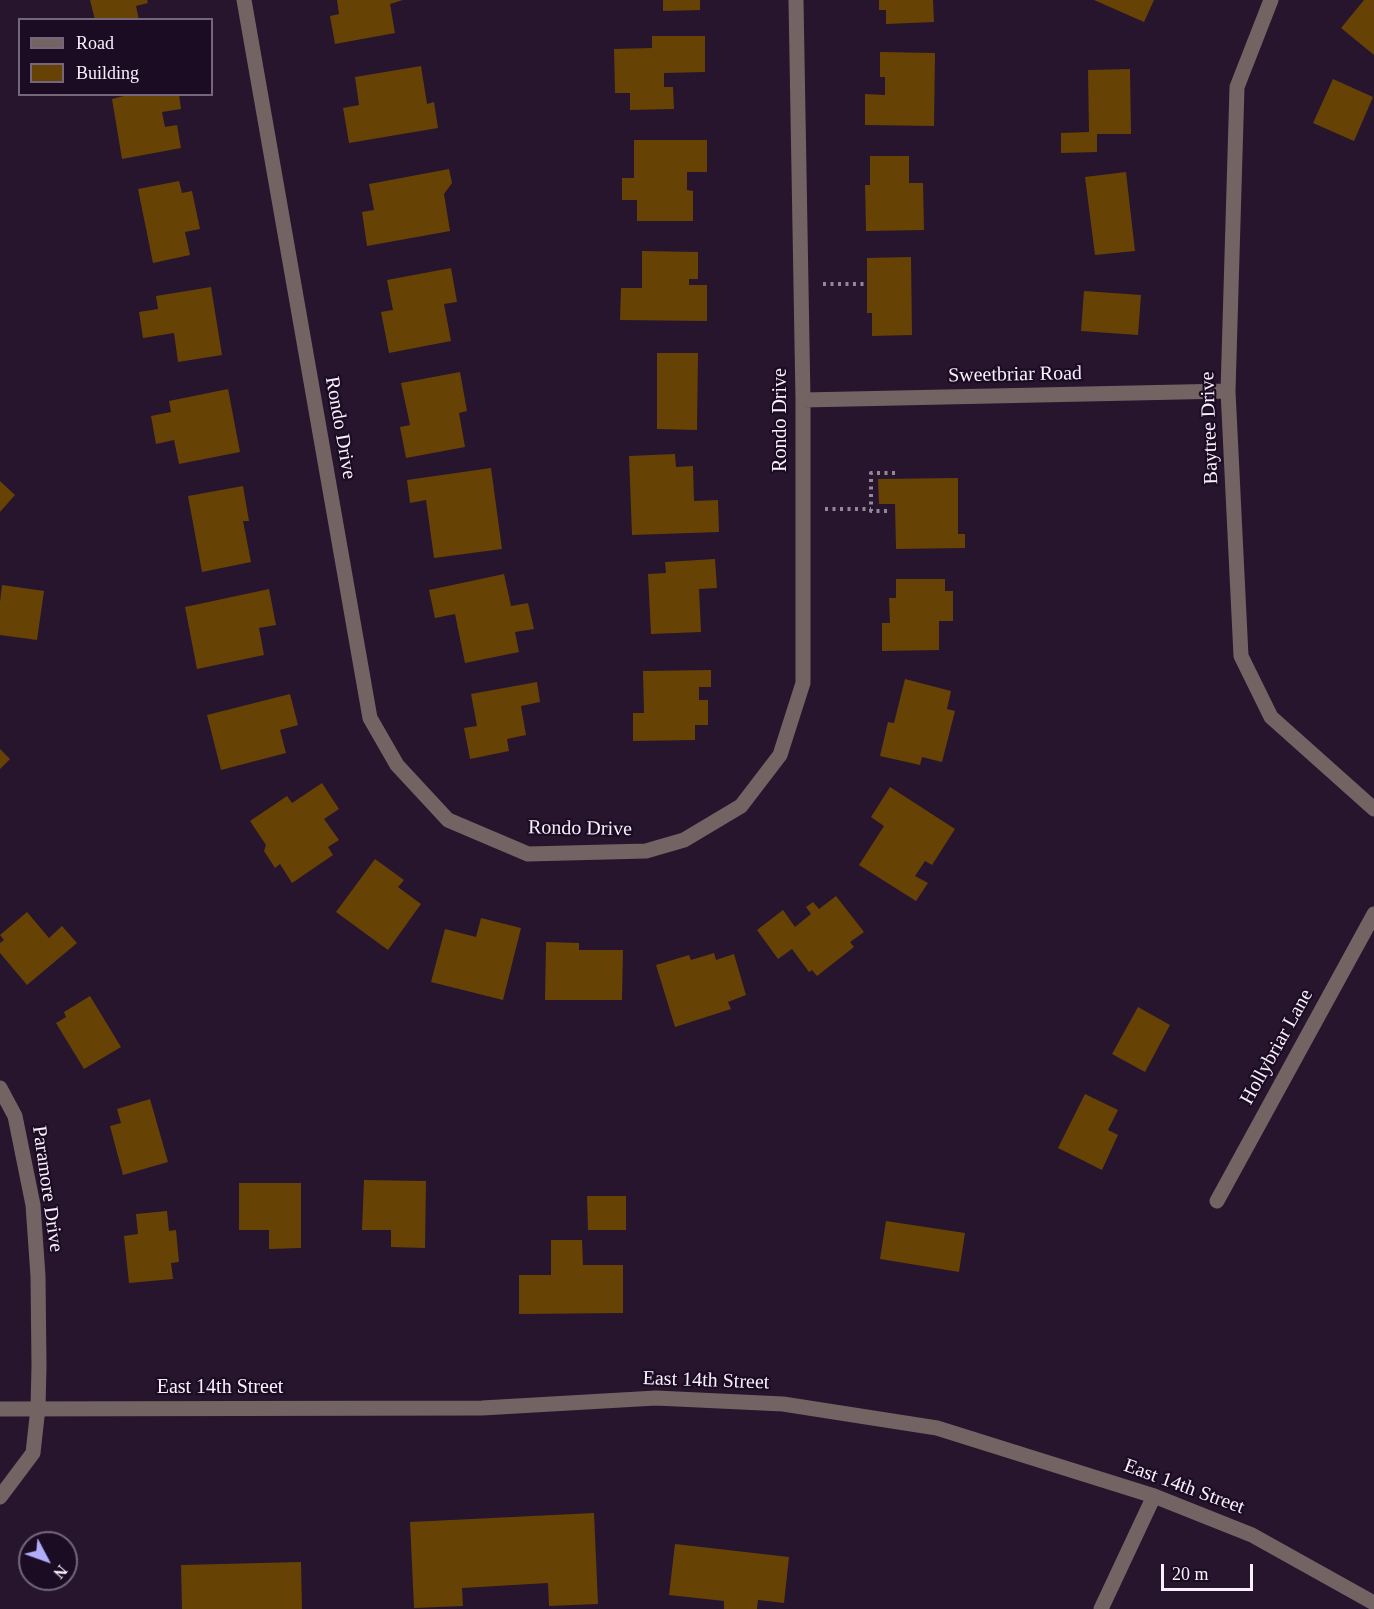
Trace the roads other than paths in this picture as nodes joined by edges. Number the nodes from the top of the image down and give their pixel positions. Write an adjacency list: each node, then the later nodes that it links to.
1 (244, 0): 5 (street, Rondo Drive)
2 (796, 0): 5 (street, Rondo Drive)
3 (1271, 0): 4 (street, Baytree Drive)
4 (1228, 391): 5 (street, Sweetbriar Road); 6 (street, Baytree Drive)
5 (803, 400)
6 (1374, 809)
7 (1374, 914): 9 (street, Hollybriar Lane)
8 (0, 1088): 10 (street, Paramore Drive)
9 (1217, 1201)
10 (38, 1408): 11 (street, East 14th Street); 12 (street, East 14th Street); 13 (street, Paramore Drive)
11 (0, 1409)
12 (1154, 1496): 14 (street, East 14th Street); 15 (street)
13 (0, 1497)
14 (1374, 1603)
15 (1101, 1609)

